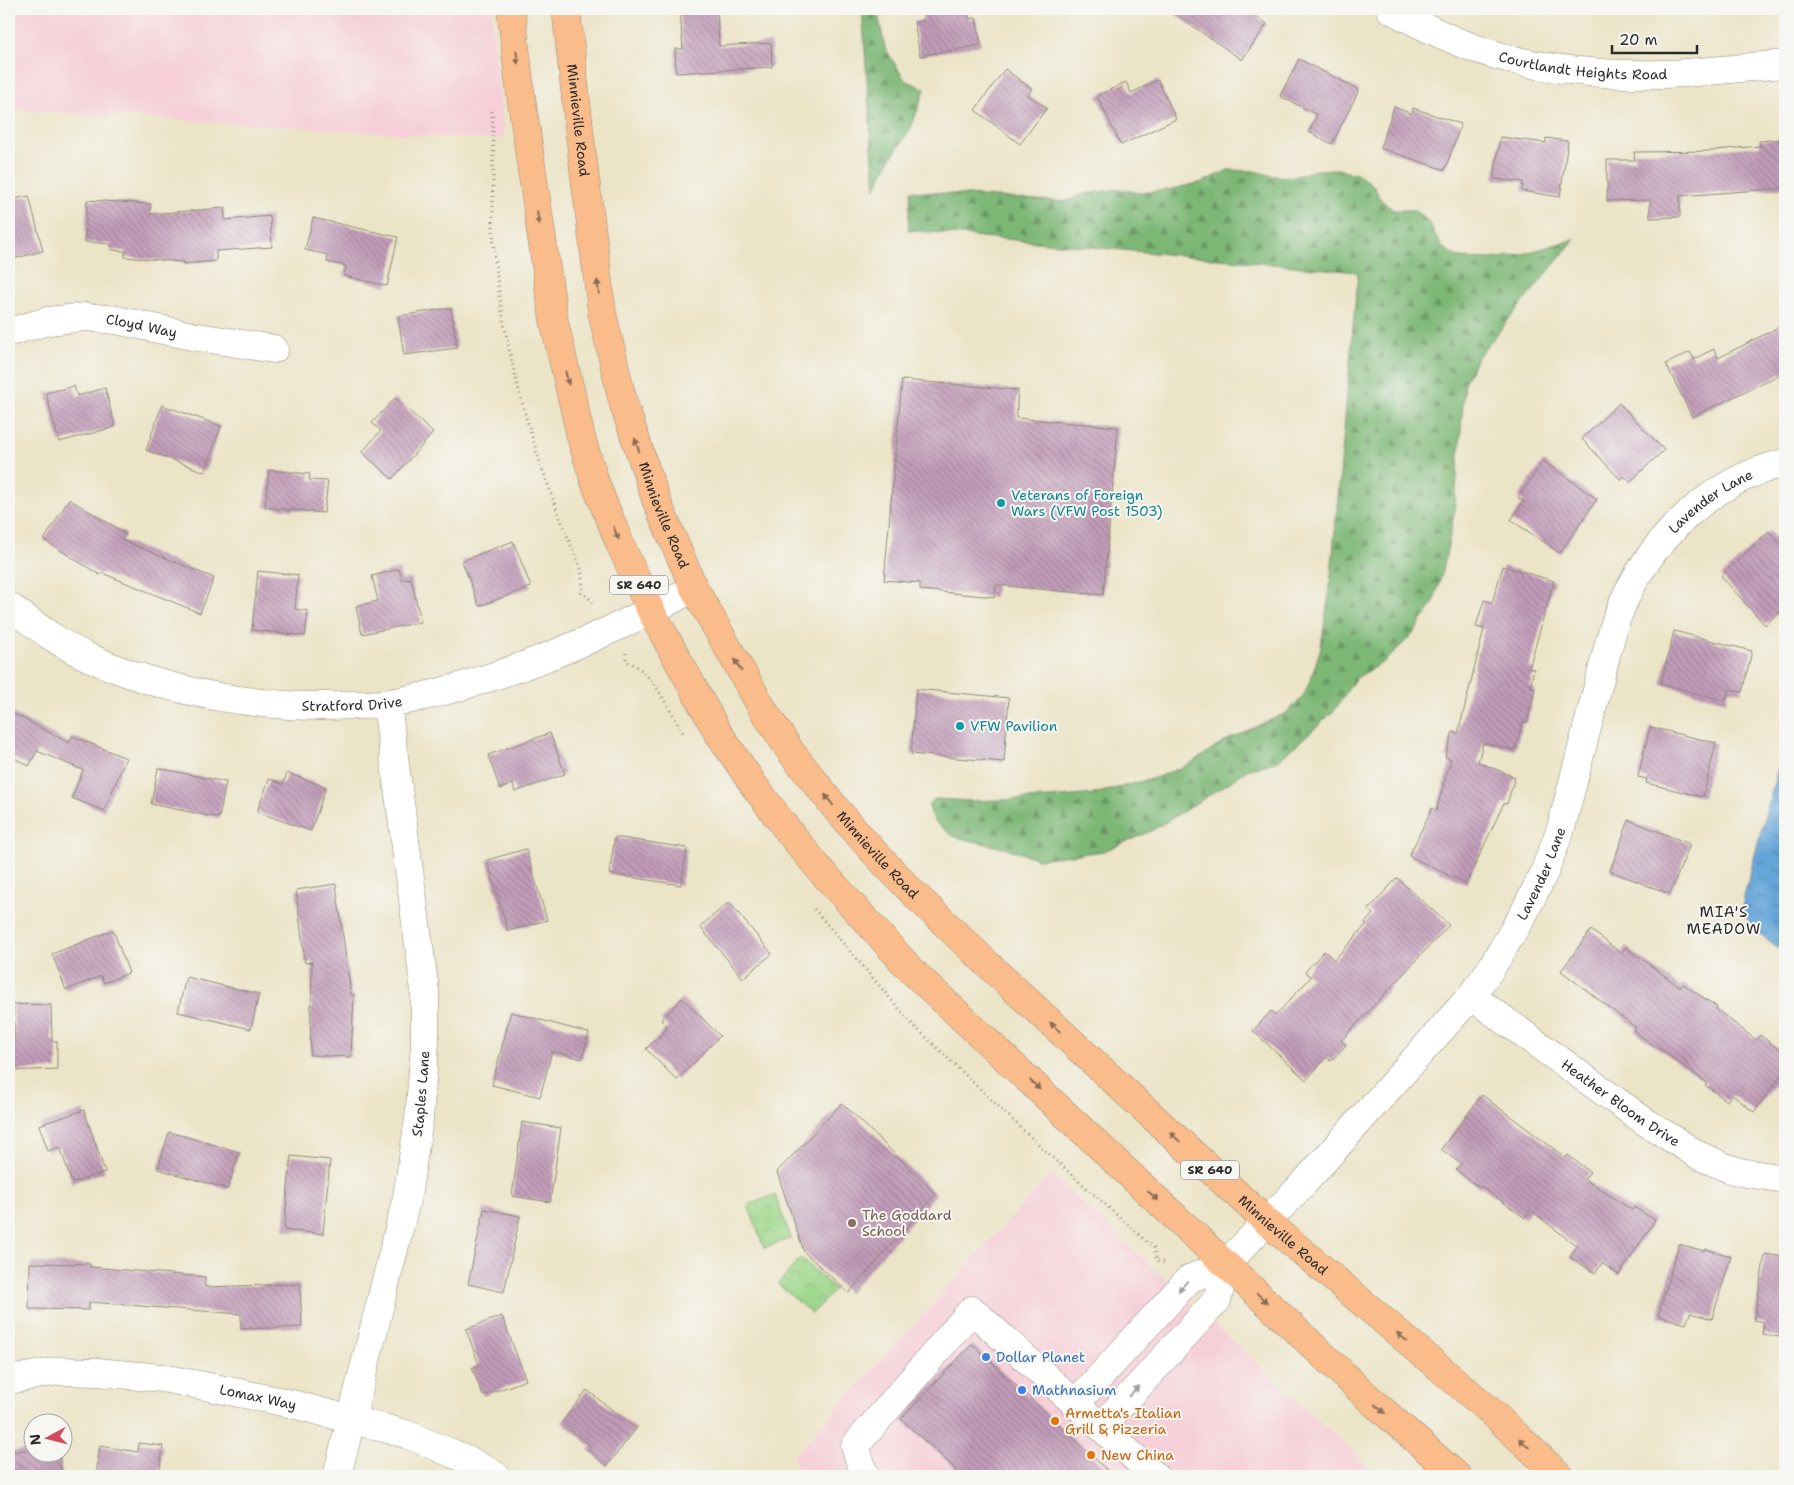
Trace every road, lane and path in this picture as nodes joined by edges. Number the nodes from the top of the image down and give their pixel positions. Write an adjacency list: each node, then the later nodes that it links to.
1 (511, 9): 12 (main road, SR 640, one-way to 12)
2 (566, 9): 9 (main road, Minnieville Road / SR 640, one-way to 2)
3 (1390, 9): 4 (street, Courtlandt Heights Road)
4 (1785, 64)
5 (492, 108): 10 (path)
6 (9, 332): 7 (street, Cloyd Way)
7 (274, 350)
8 (1785, 463): 14 (street, Lavender Lane)
9 (694, 588): 12 (street, Stratford Drive); 16 (main road, Minnieville Road / SR 640, one-way to 9)
10 (588, 597)
11 (9, 606): 13 (street, Stratford Drive)
12 (651, 611): 13 (street, Stratford Drive); 17 (main road, SR 640, one-way to 17)
13 (387, 704): 20 (street, Staples Lane)
14 (1471, 996): 15 (street, Heather Bloom Drive); 16 (street, Lavender Lane)
15 (1785, 1179)
16 (1266, 1221): 17 (street, Lavender Lane); 27 (main road, Minnieville Road / SR 640, one-way to 16)
17 (1226, 1264): 19 (street, one-way to 19); 21 (street, one-way to 17); 26 (main road, SR 640, one-way to 26)
18 (9, 1380): 20 (street, Lomax Way)
19 (1076, 1404): 21 (street); 24 (street)
20 (352, 1419): 22 (street, Staples Lane); 23 (street, Lomax Way)
21 (1101, 1427): 25 (street)
22 (338, 1476)
23 (496, 1476)
24 (865, 1476)
25 (1155, 1476)
26 (1458, 1476)
27 (1560, 1476)

